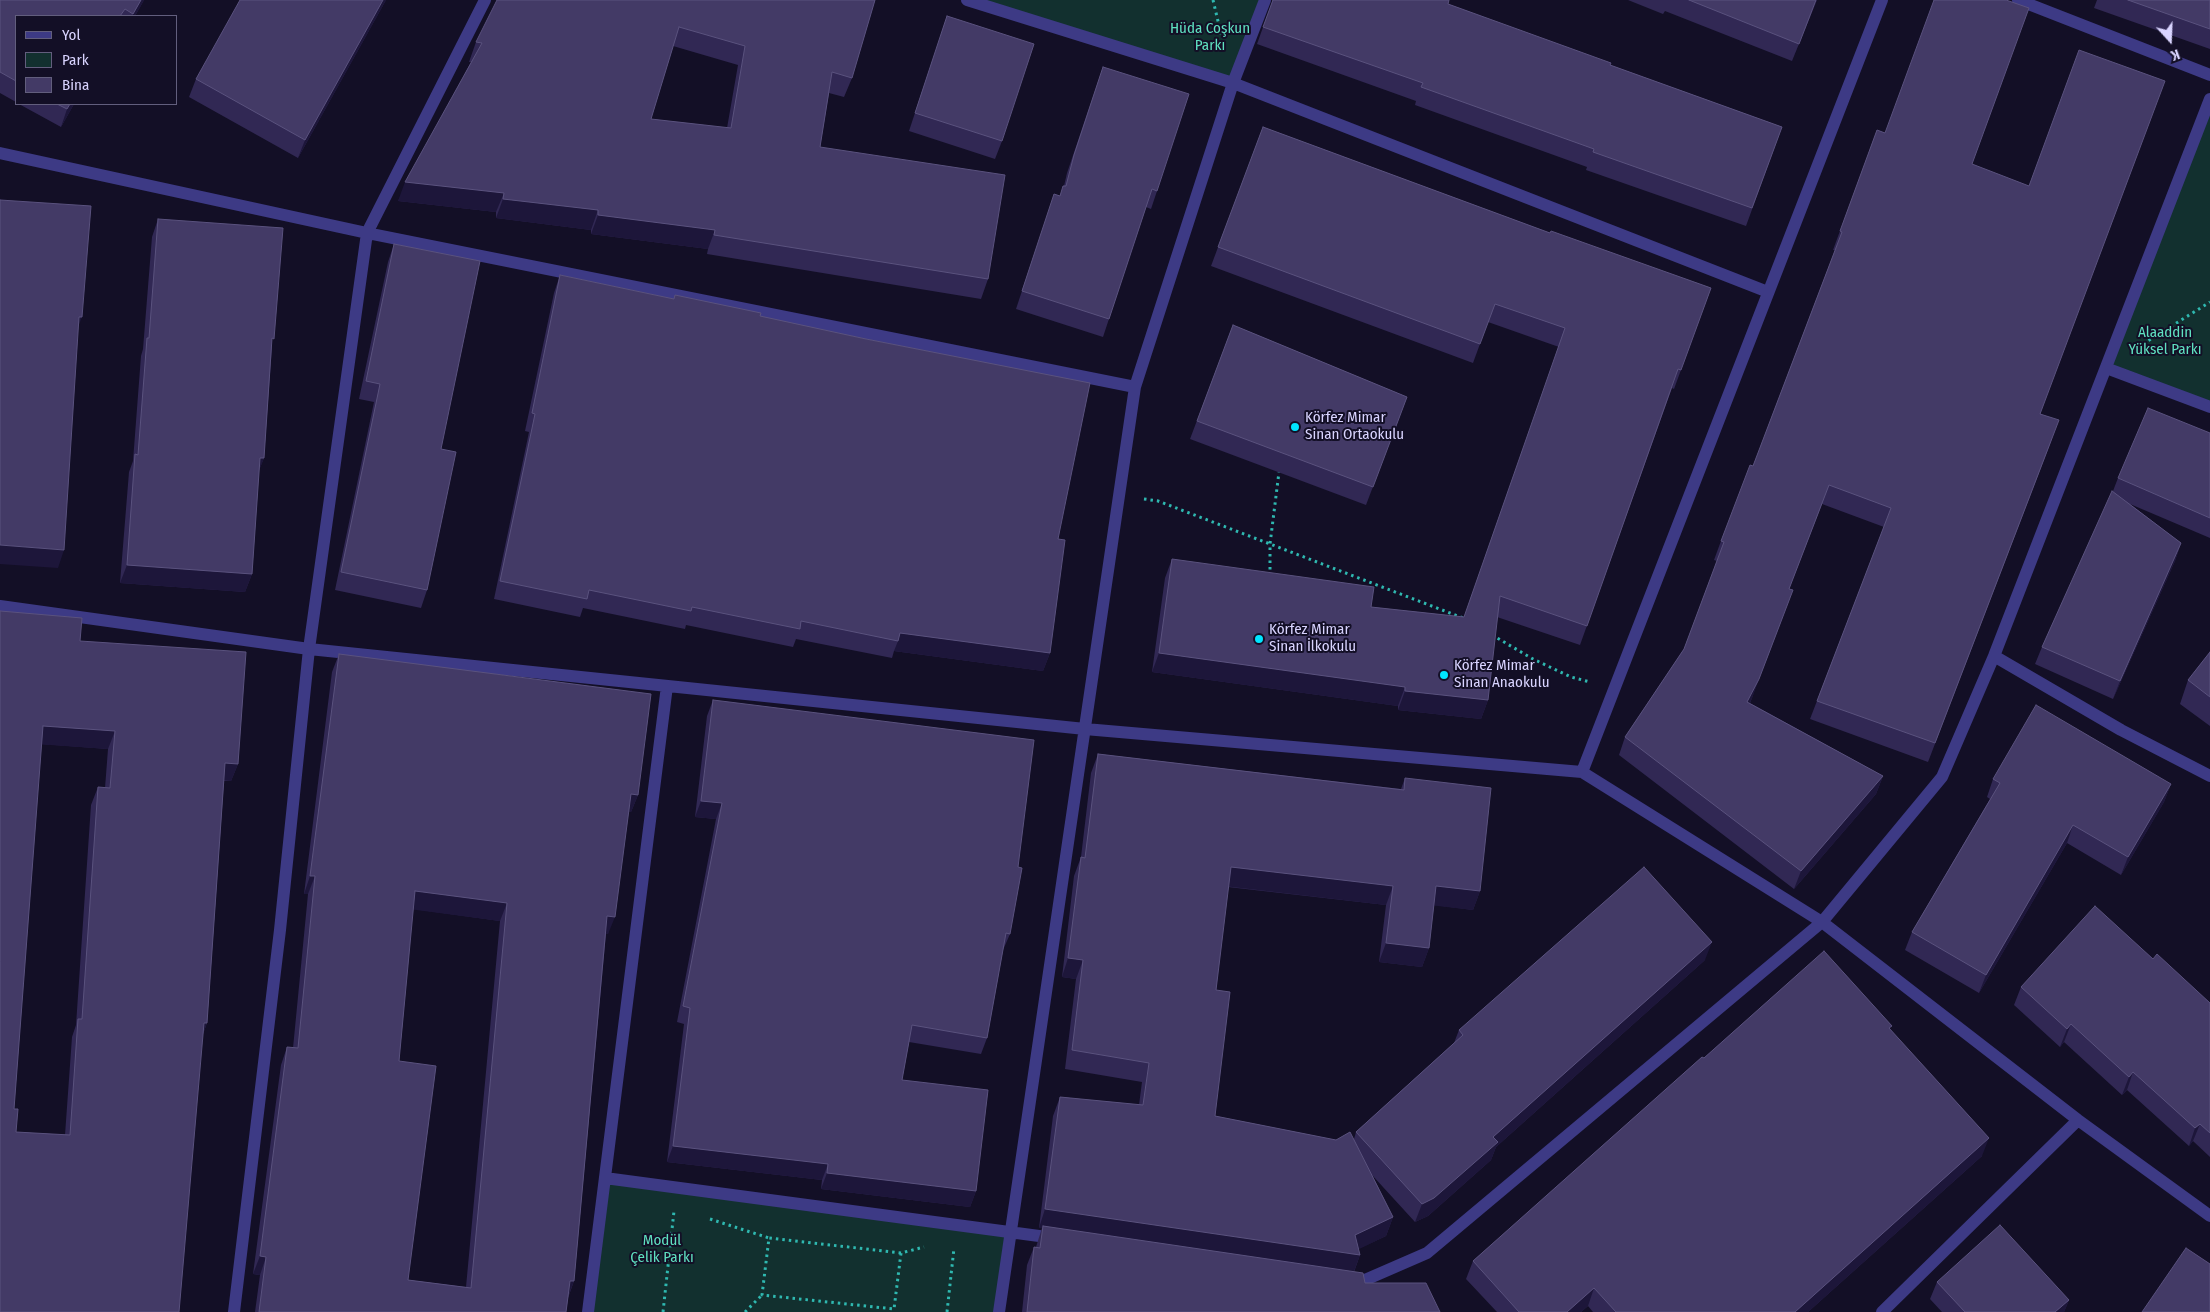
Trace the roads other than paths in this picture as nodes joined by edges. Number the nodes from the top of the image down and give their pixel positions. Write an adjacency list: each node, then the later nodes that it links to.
1 (485, 0): 10 (street)
2 (967, 0): 7 (street)
3 (1265, 0): 7 (street)
4 (1882, 0): 11 (street)
5 (2018, 0): 6 (street)
6 (2210, 75)
7 (1233, 83): 11 (street); 13 (street)
8 (2210, 99): 12 (street)
9 (0, 153): 10 (street)
10 (367, 232): 13 (street); 16 (street)
11 (1768, 292): 20 (street)
12 (2106, 368): 14 (street); 17 (street)
13 (1135, 388): 19 (street)
14 (2210, 407)
15 (0, 606): 16 (street)
16 (310, 649): 18 (street); 29 (street)
17 (1994, 656): 21 (street); 22 (street)
18 (667, 686): 19 (street); 24 (street)
19 (1085, 728): 20 (street); 26 (street)
20 (1582, 772): 22 (street)
21 (2210, 776)
22 (1822, 922): 23 (street); 28 (street)
23 (2078, 1120): 25 (street); 32 (street)
24 (605, 1178): 26 (street); 30 (street)
25 (2210, 1216)
26 (1011, 1232): 27 (street); 31 (street)
27 (1069, 1240)
28 (1338, 1280)
29 (234, 1312)
30 (588, 1312)
31 (999, 1312)
32 (1882, 1312)

